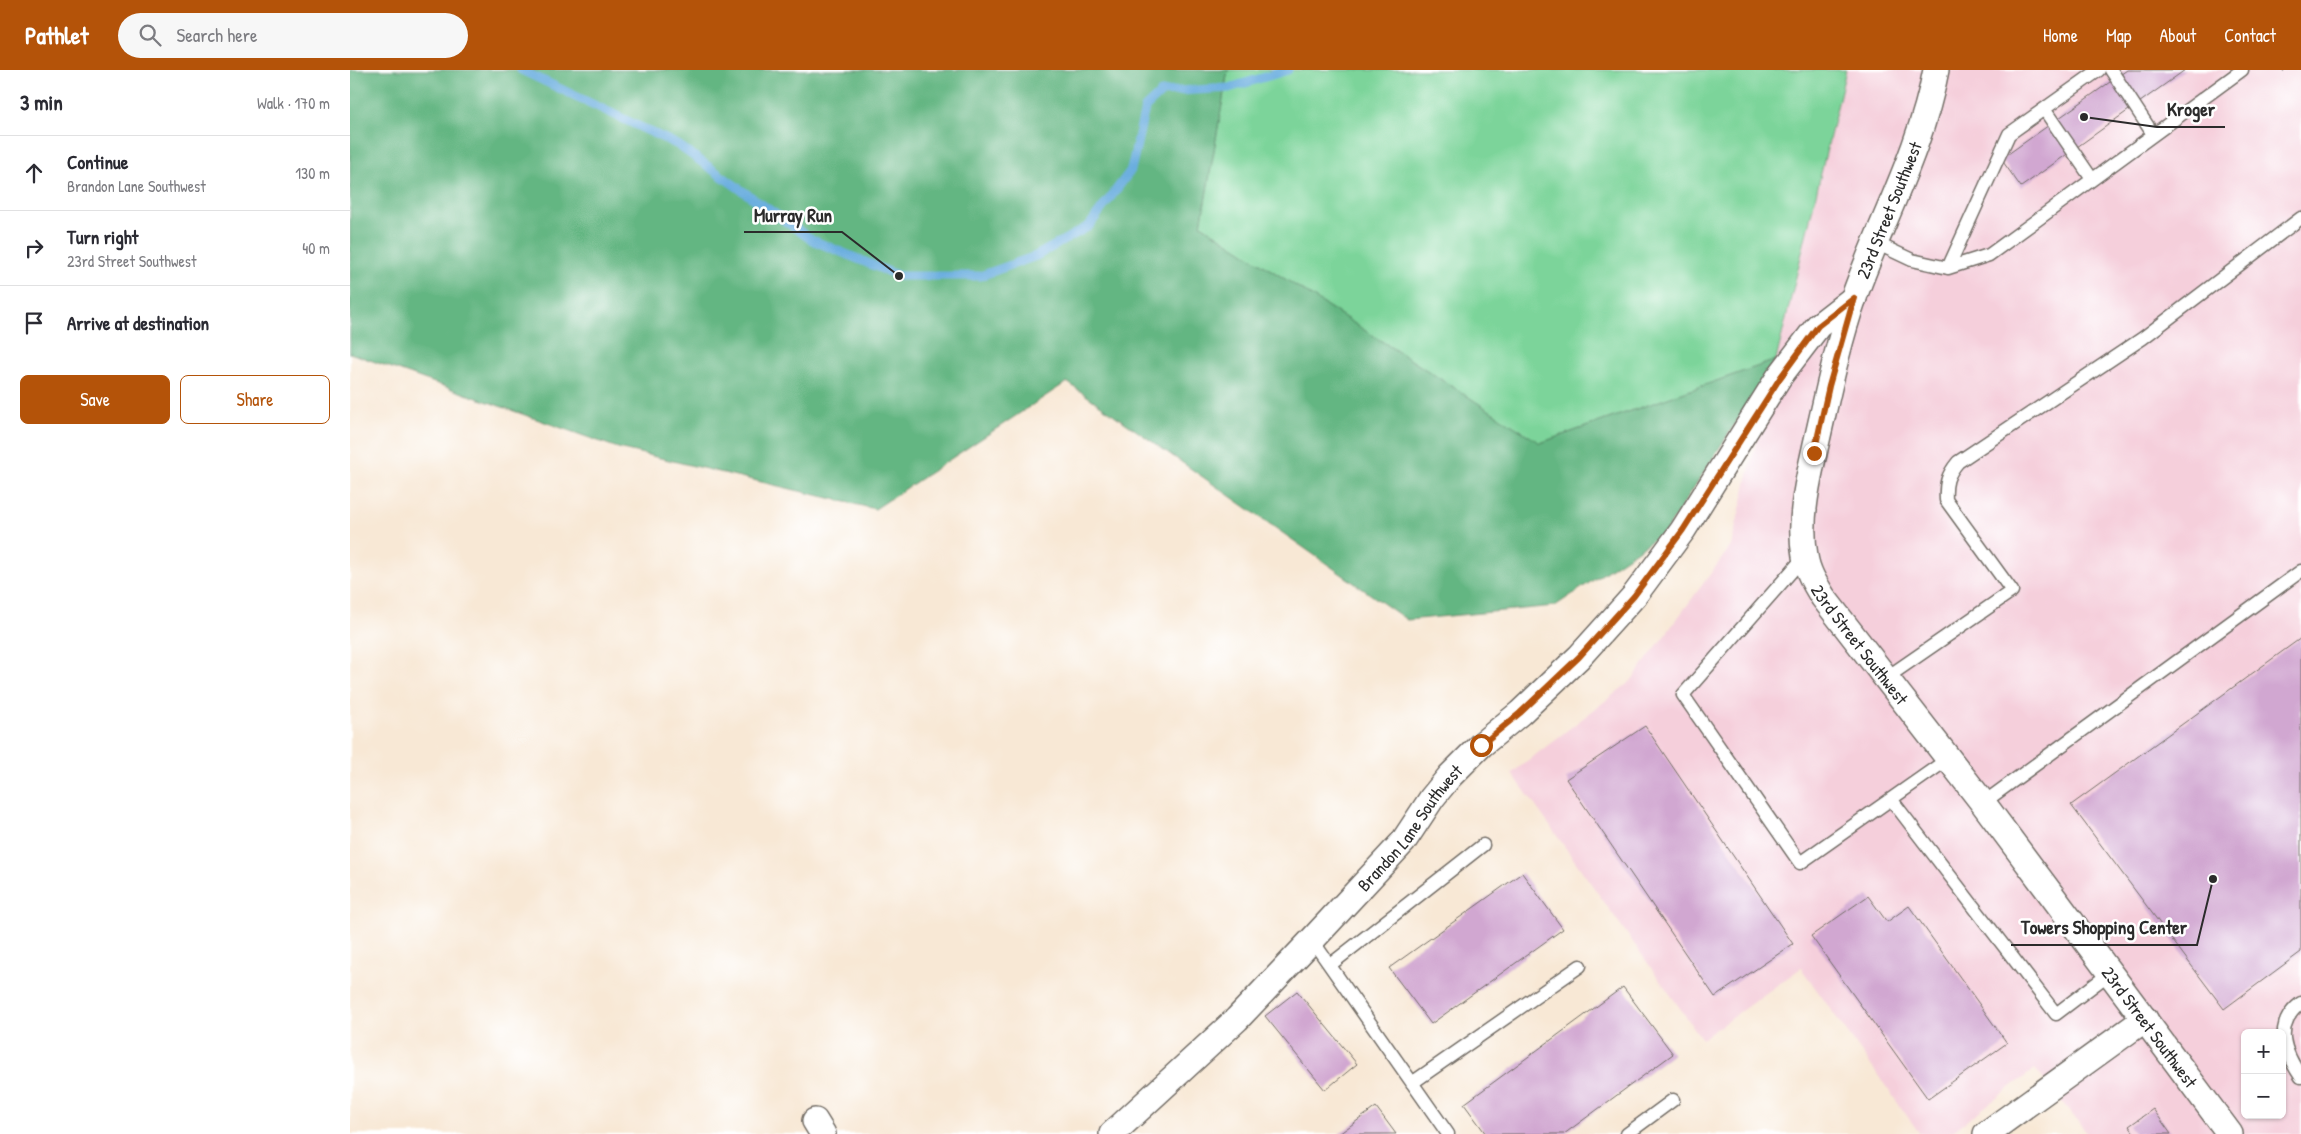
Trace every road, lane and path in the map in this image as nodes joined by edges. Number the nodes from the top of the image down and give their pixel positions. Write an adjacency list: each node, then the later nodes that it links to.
1 (1936, 70): 9 (street, 23rd Street Southwest)
2 (2098, 70): 5 (lane)
3 (2111, 70): 6 (lane)
4 (2242, 70): 6 (lane)
5 (2044, 109): 7 (lane); 10 (lane)
6 (2153, 134): 7 (lane)
7 (2092, 179): 10 (lane)
8 (2301, 218): 14 (lane)
9 (1876, 243): 10 (lane); 11 (street, 23rd Street Southwest)
10 (1948, 268)
11 (1854, 298): 12 (street, 23rd Street Southwest); 19 (street, Brandon Lane Southwest)
12 (1805, 556): 14 (street, 23rd Street Southwest); 16 (lane)
13 (2301, 570): 17 (lane)
14 (1886, 678): 15 (street, 23rd Street Southwest)
15 (1948, 758): 16 (lane); 17 (street, 23rd Street Southwest)
16 (1891, 799): 22 (lane)
17 (1983, 803): 22 (street, 23rd Street Southwest)
18 (1483, 844): 20 (lane)
19 (1312, 940): 20 (lane); 28 (street, Brandon Lane Southwest)
20 (1330, 965): 26 (lane)
21 (1580, 966): 26 (lane)
22 (2110, 973): 24 (street, 23rd Street Southwest)
23 (2301, 1003): 25 (lane)
24 (2145, 1019): 31 (street); 32 (street, 23rd Street Southwest)
25 (2301, 1077)
26 (1412, 1083): 29 (lane)
27 (1673, 1100): 30 (lane)
28 (1112, 1134)
29 (1448, 1134)
30 (1627, 1134)
31 (1986, 1134)
32 (2230, 1134)

